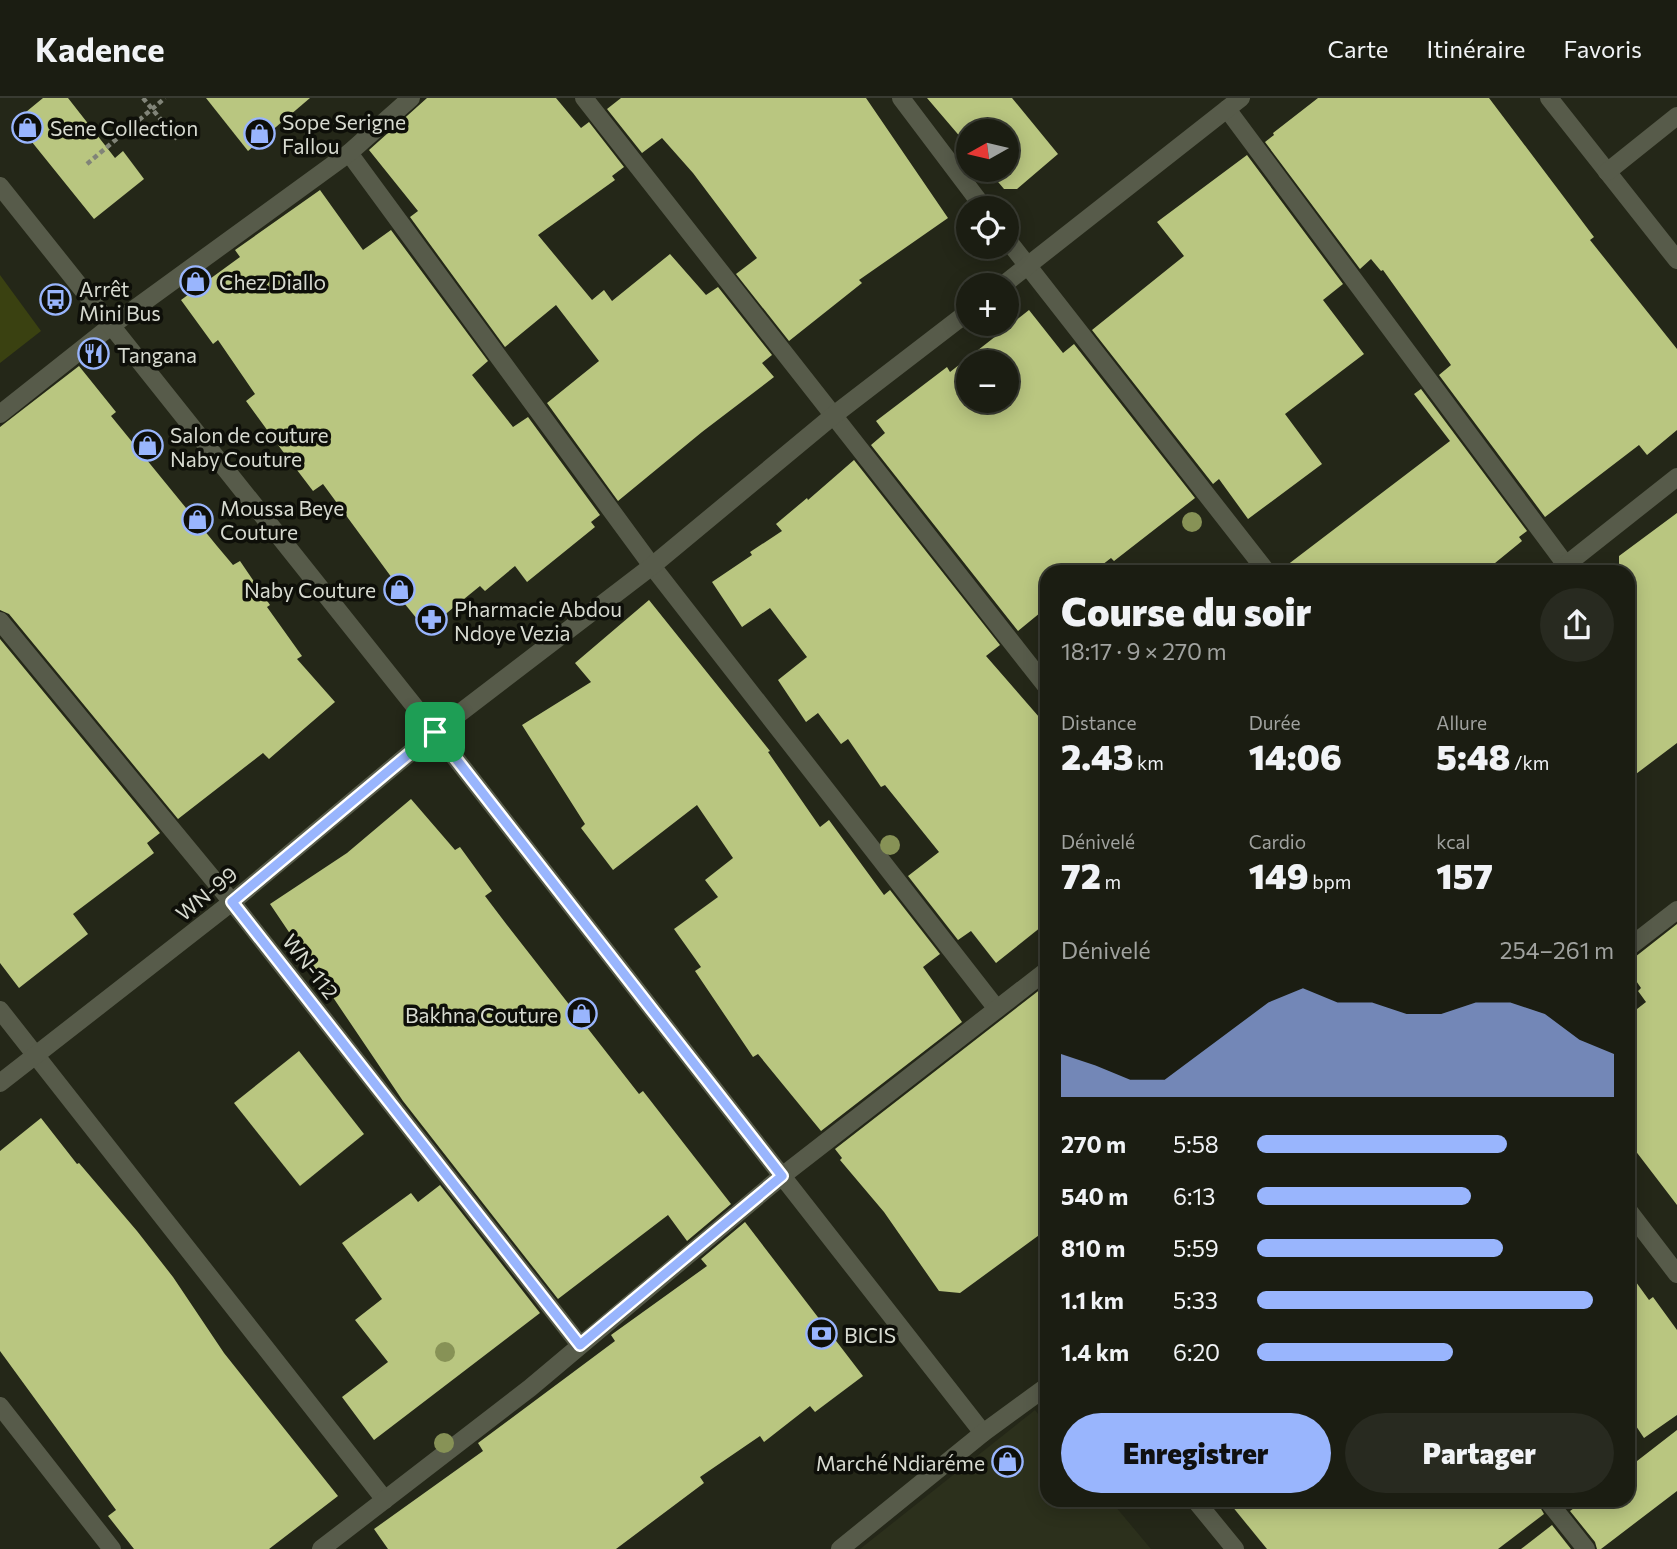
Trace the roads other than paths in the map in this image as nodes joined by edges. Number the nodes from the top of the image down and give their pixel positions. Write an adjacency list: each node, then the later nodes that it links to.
1 (411, 98): 8 (street)
2 (584, 98): 19 (street)
3 (901, 98): 11 (street)
4 (1241, 98): 6 (street)
5 (1549, 98): 9 (street)
6 (1227, 109): 14 (street); 22 (street)
7 (1677, 116): 9 (street)
8 (349, 153): 17 (street); 24 (street)
9 (1607, 172): 13 (street)
10 (0, 186): 17 (street)
11 (975, 196)
12 (1019, 255): 14 (street)
13 (1677, 260)
14 (1028, 266): 15 (street); 21 (street)
15 (1019, 273)
16 (956, 321): 19 (street, WN-99)
17 (111, 326): 18 (street); 27 (street)
18 (0, 414)
19 (834, 415): 24 (street, WN-99); 26 (street)
20 (1677, 477): 23 (street)
21 (1263, 565)
22 (1559, 565)
23 (1565, 565)
24 (652, 566): 27 (street, WN-99); 32 (street)
25 (0, 621): 28 (street, WN-112)
26 (1040, 678)
27 (435, 732): 28 (street, WN-99); 36 (street)
28 (232, 902): 34 (street, WN-99); 39 (street, WN-112)
29 (1677, 910): 30 (street)
30 (1635, 943)
31 (1040, 976): 32 (street)
32 (997, 1009): 36 (street)
33 (0, 1010): 34 (street)
34 (36, 1055): 35 (street, WN-99); 43 (street)
35 (0, 1083)
36 (782, 1176): 39 (street); 42 (street)
37 (1635, 1219): 38 (street)
38 (1677, 1274)
39 (580, 1345): 43 (street)
40 (1040, 1391): 42 (street)
41 (0, 1406): 46 (street)
42 (983, 1433): 48 (street)
43 (384, 1500): 47 (street)
44 (1201, 1507): 49 (street)
45 (1553, 1507): 50 (street)
46 (112, 1549)
47 (321, 1549)
48 (840, 1549)
49 (1235, 1549)
50 (1586, 1549)

